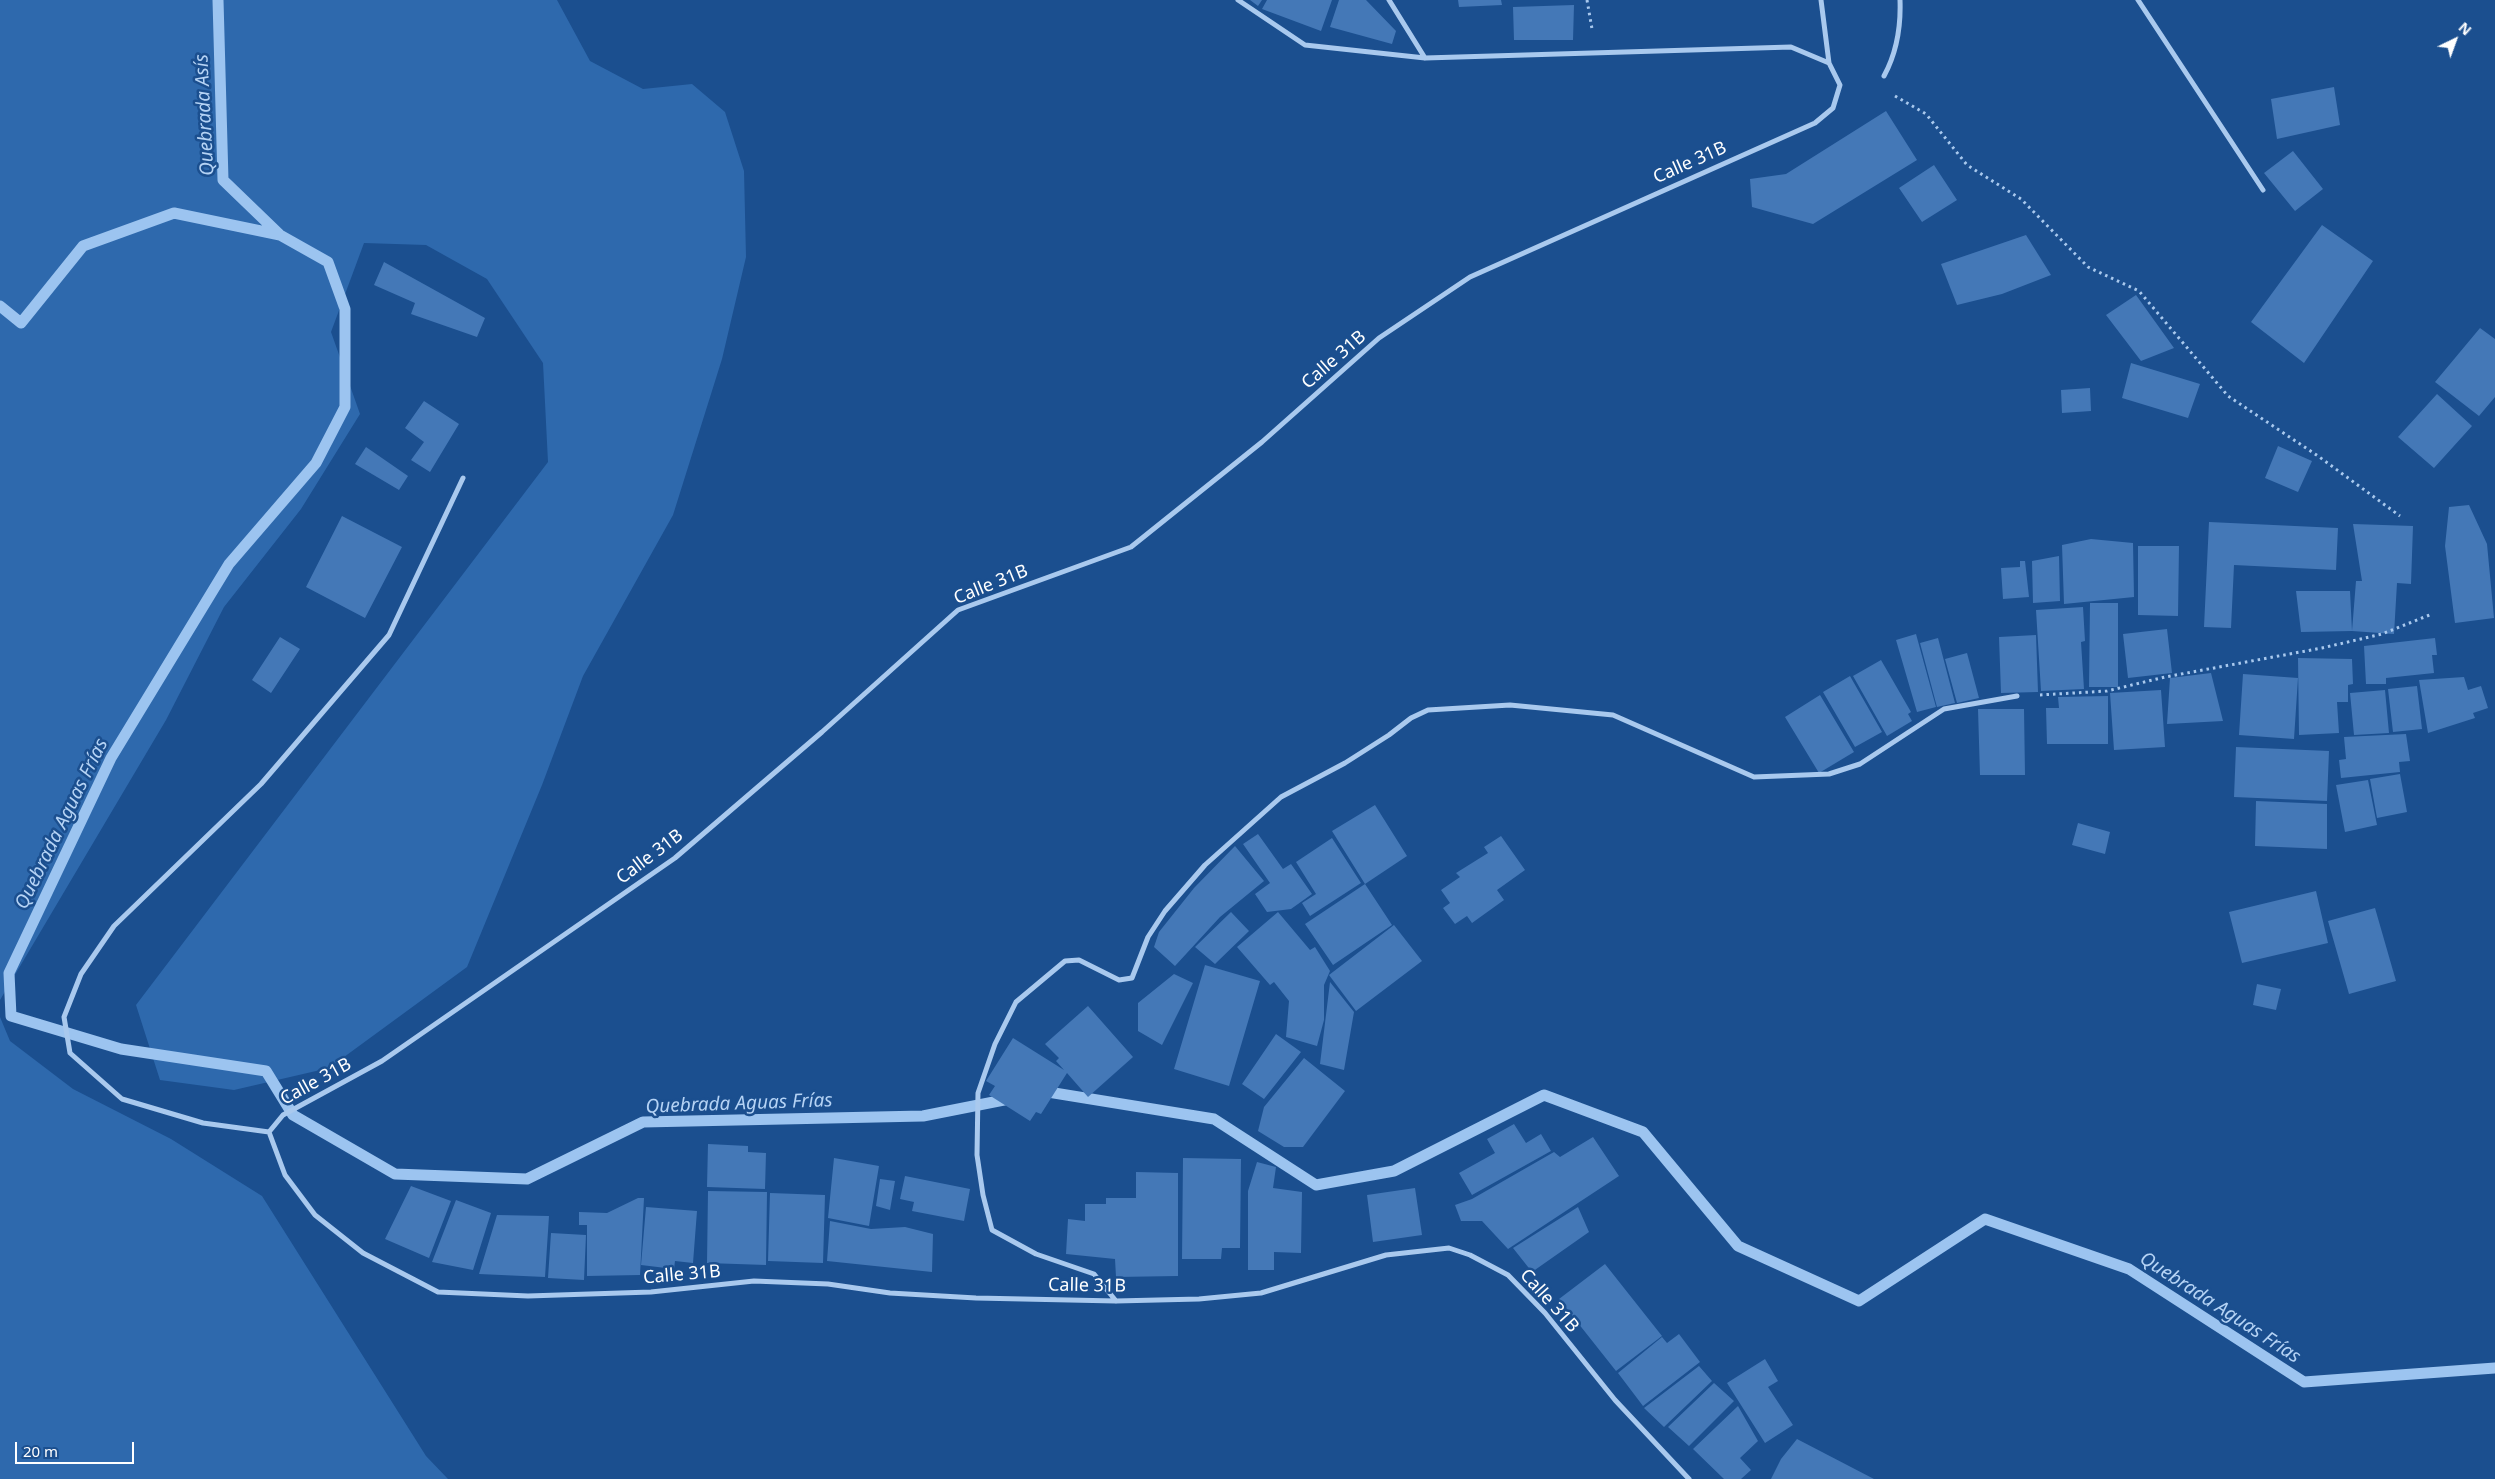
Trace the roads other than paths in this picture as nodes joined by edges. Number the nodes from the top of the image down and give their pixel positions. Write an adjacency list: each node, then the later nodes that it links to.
1 (1238, 0): 6 (street)
2 (1389, 0): 6 (street)
3 (1821, 0): 7 (street, Calle 31B)
4 (1900, 0): 8 (street)
5 (2138, 0): 9 (street)
6 (1425, 58): 7 (street)
7 (1829, 63): 12 (street, Calle 31B)
8 (1884, 76)
9 (2263, 190)
10 (463, 478): 12 (street)
11 (2017, 696): 13 (street)
12 (269, 1132): 13 (street, Calle 31B)
13 (1116, 1302): 14 (street, Calle 31B)
14 (1689, 1479)

